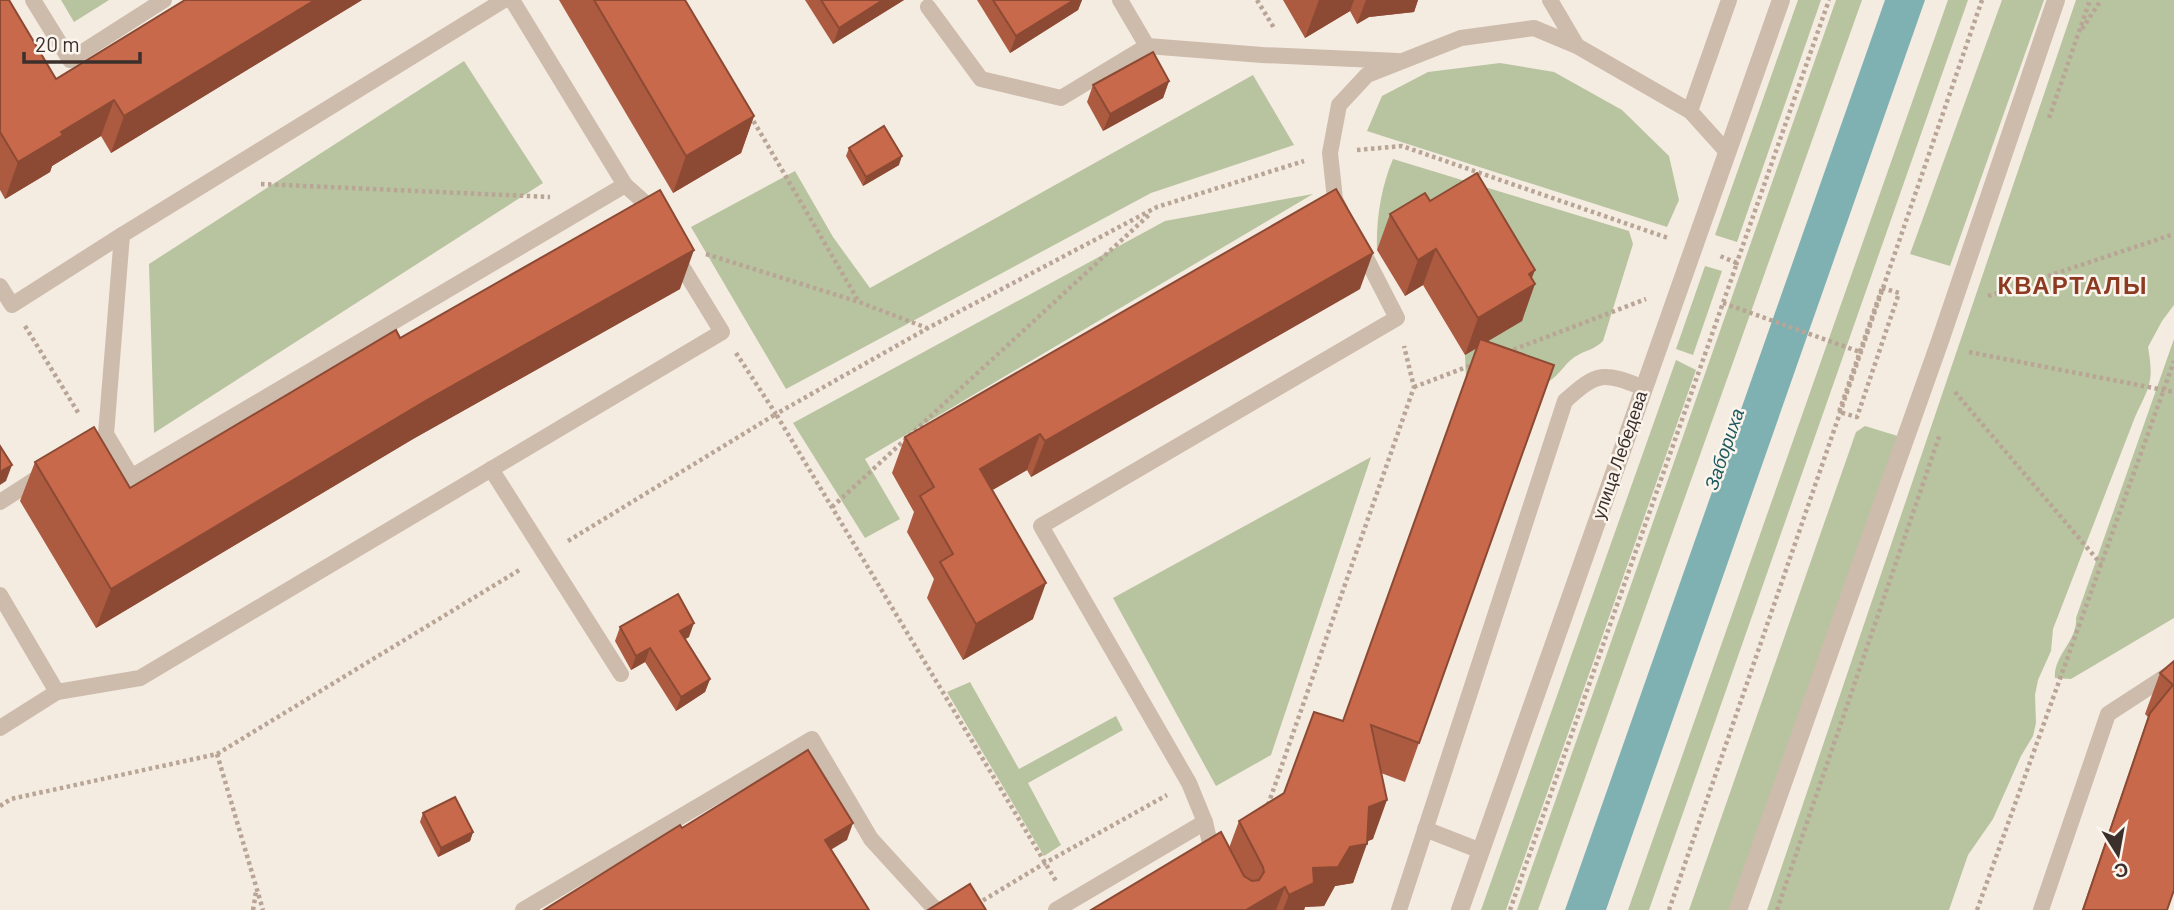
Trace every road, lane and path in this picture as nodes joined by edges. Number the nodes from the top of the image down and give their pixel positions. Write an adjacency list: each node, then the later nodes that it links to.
1 (33, 0): 2 (lane)
2 (164, 0)
3 (504, 0): 24 (lane)
4 (512, 0): 25 (lane)
5 (1120, 0): 16 (lane)
6 (1550, 0): 17 (lane)
7 (1729, 0): 20 (lane)
8 (1781, 0): 22 (street, улица Лебедева)
9 (1829, 0): 32 (path)
10 (1982, 0): 35 (path)
11 (2056, 0): 97 (street)
12 (2090, 0): 15 (path)
13 (2101, 0): 15 (path)
14 (928, 7): 16 (lane)
15 (2078, 35): 21 (path)
16 (1147, 46): 18 (lane)
17 (1577, 46): 18 (lane); 20 (lane)
18 (1404, 61): 23 (lane)
19 (746, 109): 38 (path)
20 (1690, 111): 22 (lane)
21 (2046, 126)
22 (1727, 152): 31 (street, улица Лебедева)
23 (1330, 153): 27 (path); 31 (path); 42 (lane)
24 (209, 181): 26 (path); 29 (lane)
25 (625, 185): 26 (lane); 30 (lane)
26 (603, 200): 66 (lane)
27 (1157, 207): 43 (path); 69 (path)
28 (2174, 234): 36 (path)
29 (122, 235): 40 (lane); 63 (lane)
30 (664, 236): 38 (path); 44 (lane)
31 (1694, 247): 32 (path); 55 (street, улица Лебедева)
32 (1737, 263): 39 (path); 46 (path)
33 (1992, 283): 36 (path)
34 (0, 286): 40 (lane)
35 (1882, 288): 48 (path); 60 (path); 60 (path)
36 (1988, 296): 41 (path)
37 (1649, 298): 47 (path)
38 (859, 302): 43 (path)
39 (1723, 303): 46 (path); 48 (path, bridge)
40 (12, 305): 63 (path)
41 (1984, 307)
42 (1397, 318): 54 (path); 78 (lane)
43 (928, 328): 61 (path)
44 (722, 332): 61 (path); 65 (lane)
45 (1973, 341): 49 (path)
46 (1709, 345): 95 (path)
47 (1506, 352)
48 (1860, 352): 60 (path)
49 (1969, 352): 52 (path); 56 (path)
50 (2174, 361): 56 (path)
51 (1480, 362): 54 (path)
52 (1965, 362)
53 (1958, 382): 57 (path)
54 (1414, 387): 80 (path)
55 (1644, 387): 82 (lane); 83 (street, улица Лебедева)
56 (2164, 389): 58 (path); 71 (path)
57 (1955, 392): 59 (path); 71 (path)
58 (2174, 392)
59 (1951, 405)
60 (1839, 412): 96 (path)
61 (776, 414): 69 (path); 70 (path)
62 (1942, 431): 98 (path)
63 (101, 438): 66 (lane)
64 (53, 468): 68 (lane)
65 (491, 469): 70 (lane); 75 (lane)
66 (131, 477): 67 (lane)
67 (145, 500)
68 (0, 502)
69 (832, 507): 84 (path)
70 (545, 554): 74 (lane); 77 (path)
71 (2101, 564): 99 (path)
72 (0, 595): 75 (lane)
73 (2174, 671): 100 (lane)
74 (621, 674)
75 (57, 692): 76 (lane)
76 (0, 728)
77 (217, 754): 79 (path); 86 (path)
78 (1189, 783): 81 (lane); 84 (path)
79 (0, 806)
80 (1265, 814)
81 (1205, 822): 85 (lane); 87 (lane)
82 (1425, 830): 83 (lane); 93 (lane)
83 (1481, 850): 94 (street, улица Лебедева)
84 (1045, 863): 87 (path); 92 (path)
85 (1221, 877)
86 (257, 888): 88 (path); 89 (path)
87 (1062, 906)
88 (253, 910)
89 (262, 910)
90 (523, 910): 91 (lane)
91 (939, 910)
92 (967, 910)
93 (1399, 910)
94 (1460, 910)
95 (1510, 910)
96 (1670, 910)
97 (1738, 910)
98 (1777, 910)
99 (1977, 910)
100 (2041, 910)

